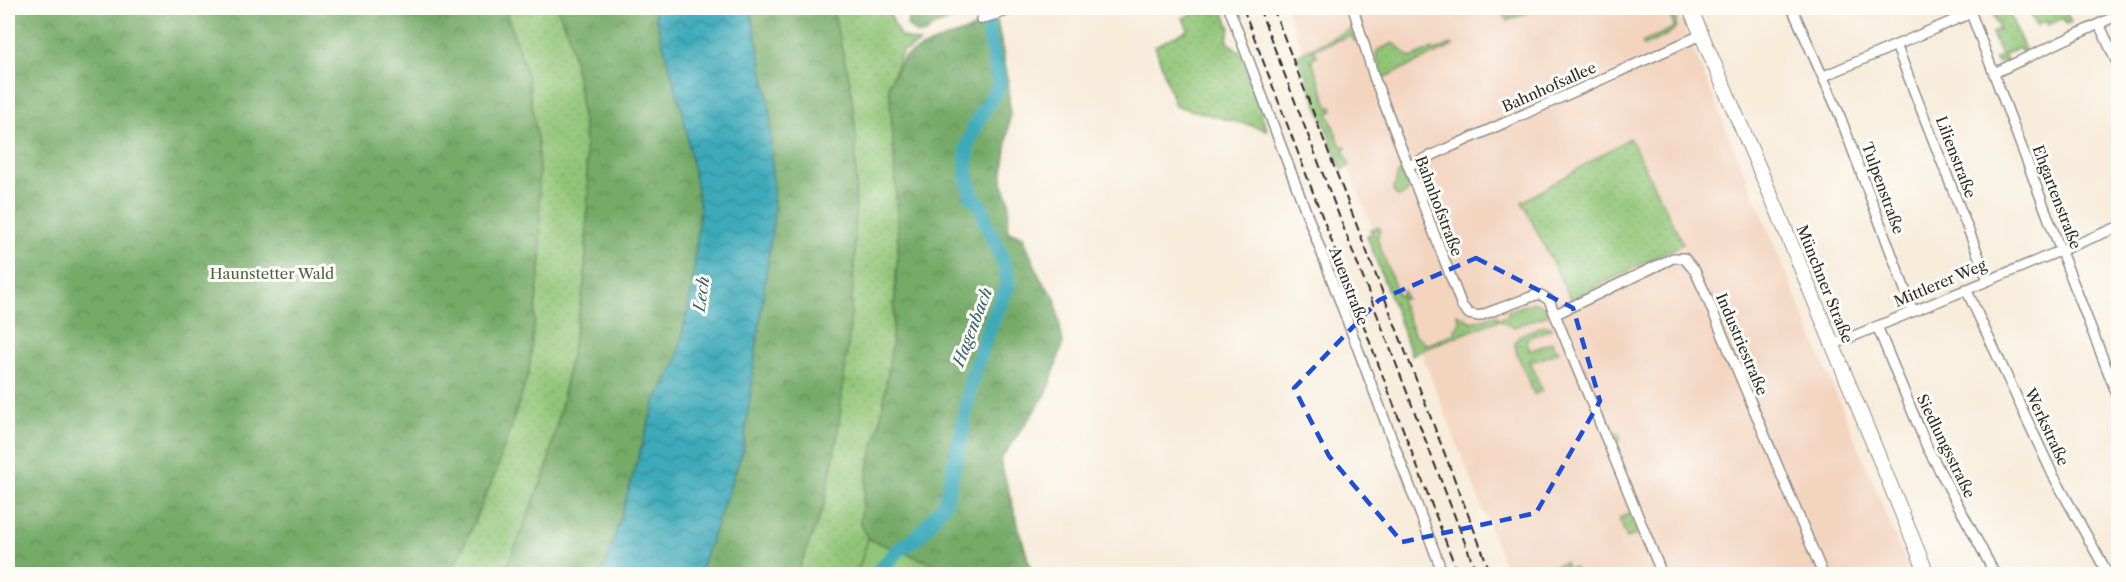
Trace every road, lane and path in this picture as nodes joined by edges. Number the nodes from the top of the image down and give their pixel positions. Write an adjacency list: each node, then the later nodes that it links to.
1 (1016, 8): 8 (street)
2 (1229, 8): 25 (street, Auenstraße)
3 (1353, 8): 15 (street, Bahnhofstraße)
4 (1690, 8): 10 (main road, Münchner Straße)
5 (1792, 8): 14 (street, Tulpenstraße)
6 (1970, 10): 11 (street); 13 (street, Ehgartenstraße)
7 (2118, 15): 9 (street)
8 (981, 19)
9 (2099, 24): 12 (street); 13 (street)
10 (1701, 35): 15 (street, Bahnhofsallee); 23 (main road, Münchner Straße)
11 (1896, 45): 14 (street); 18 (street, Lilienstraße)
12 (2118, 65)
13 (1994, 73): 17 (street, Ehgartenstraße)
14 (1824, 76): 20 (street, Tulpenstraße)
15 (1408, 166): 21 (street, Bahnhofstraße)
16 (2118, 227): 17 (street, Mittlerer Weg)
17 (2061, 250): 18 (street, Mittlerer Weg); 24 (street, Ehgartenstraße)
18 (1988, 280): 19 (street, Mittlerer Weg)
19 (1966, 289): 20 (street, Mittlerer Weg); 30 (street, Werkstraße)
20 (1913, 311): 22 (street, Mittlerer Weg)
21 (1556, 315): 26 (street); 27 (street, Industriestraße)
22 (1877, 326): 23 (street, Mittlerer Weg); 29 (street, Siedlungsstraße)
23 (1832, 345): 28 (main road, Münchner Straße)
24 (2118, 397)
25 (1443, 574)
26 (1662, 574)
27 (1822, 574)
28 (1927, 574)
29 (1995, 574)
30 (2108, 574)

